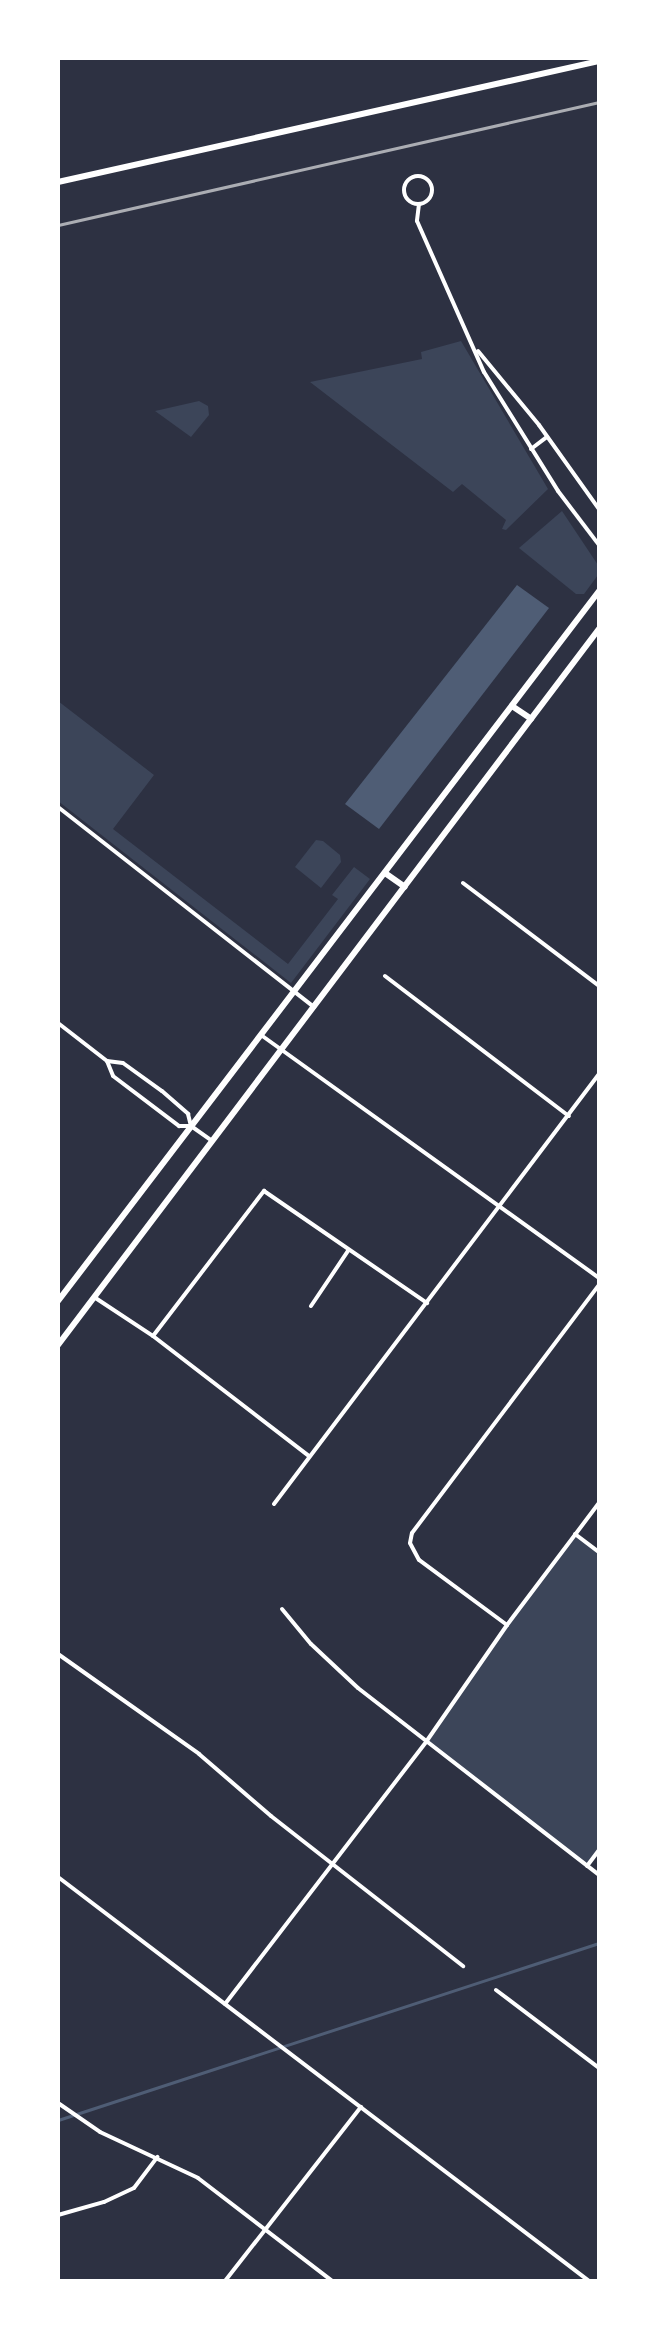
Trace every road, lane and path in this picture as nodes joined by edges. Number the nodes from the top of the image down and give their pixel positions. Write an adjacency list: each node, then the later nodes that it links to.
1 (599, 61): 2 (main road)
2 (58, 182)
3 (419, 204): 3 (street); 4 (street)
4 (474, 346): 5 (street); 6 (street)
5 (547, 437): 6 (street); 7 (street)
6 (531, 449): 8 (street)
7 (599, 509)
8 (599, 545)
9 (599, 591): 11 (main road)
10 (598, 630): 12 (main road)
11 (512, 706): 12 (main road); 14 (main road)
12 (531, 719): 16 (main road)
13 (58, 807): 19 (street)
14 (385, 873): 16 (main road); 19 (main road)
15 (463, 883): 18 (street)
16 (405, 887): 20 (main road)
17 (385, 976): 26 (street)
18 (599, 986)
19 (295, 993): 20 (street); 22 (main road)
20 (314, 1007): 23 (main road)
21 (58, 1023): 24 (street)
22 (261, 1035): 23 (street); 27 (main road)
23 (281, 1049): 28 (main road); 29 (street)
24 (107, 1061): 27 (street); 27 (street)
25 (599, 1074): 26 (street)
26 (569, 1116): 29 (street)
27 (191, 1126): 28 (street); 34 (main road)
28 (211, 1140): 33 (main road)
29 (503, 1206): 31 (street); 35 (street)
30 (348, 1251): 35 (street); 36 (street); 37 (street)
31 (599, 1278)
32 (599, 1285): 45 (street)
33 (94, 1297): 37 (street); 38 (main road)
34 (58, 1301)
35 (427, 1303): 39 (street)
36 (311, 1306)
37 (153, 1336): 39 (street)
38 (58, 1345)
39 (309, 1456): 41 (street)
40 (599, 1503): 42 (street)
41 (274, 1504)
42 (575, 1534): 43 (street); 45 (street)
43 (599, 1552)
44 (282, 1609): 47 (street)
45 (507, 1625): 47 (street)
46 (58, 1654): 49 (street)
47 (426, 1742): 49 (street); 50 (street)
48 (599, 1850): 50 (street)
49 (332, 1864): 53 (street); 55 (street)
50 (587, 1866): 51 (street)
51 (599, 1875)
52 (58, 1877): 55 (street)
53 (463, 1966)
54 (496, 1990): 56 (street)
55 (225, 2004): 58 (street)
56 (599, 2068)
57 (58, 2103): 59 (street)
58 (361, 2107): 61 (street); 64 (street)
59 (157, 2157): 60 (street); 61 (street)
60 (58, 2215)
61 (265, 2228): 62 (street); 63 (street)
62 (225, 2281)
63 (332, 2281)
64 (589, 2281)

